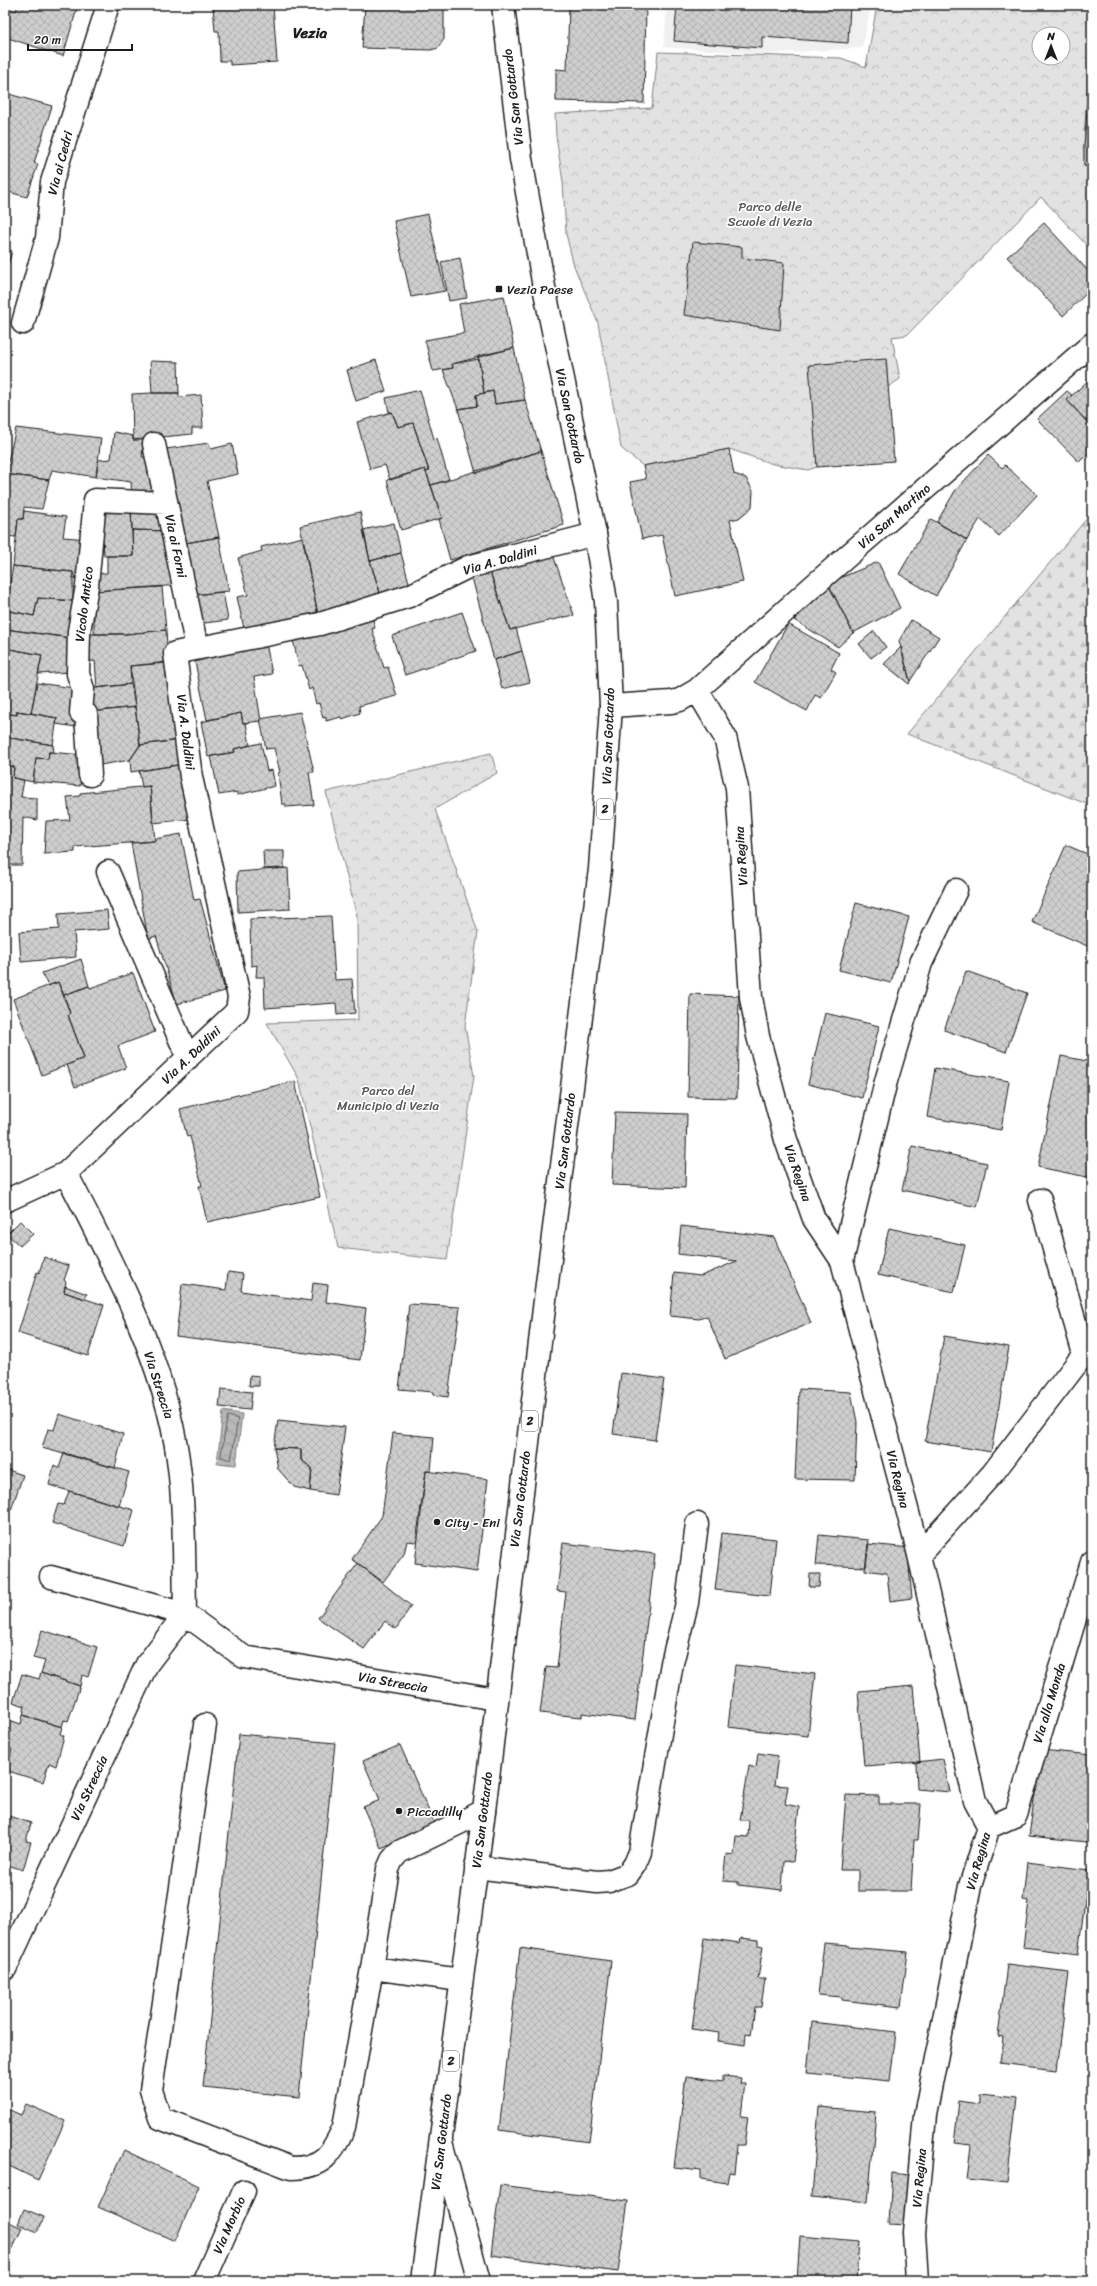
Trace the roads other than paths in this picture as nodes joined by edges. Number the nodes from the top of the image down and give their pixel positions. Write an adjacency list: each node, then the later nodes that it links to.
1 (108, 5): 3 (street, Via ai Cedri)
2 (503, 5): 7 (street, Via San Gottardo / 2)
3 (23, 323)
4 (1092, 344): 9 (street, Via San Martino)
5 (154, 444): 6 (street, Via ai Forni)
6 (166, 503): 8 (street, Via ai Forni); 11 (street, Vicolo Antico)
7 (595, 534): 8 (street, Via A. Daldini); 10 (street, Via San Gottardo / 2)
8 (197, 648): 14 (street, Via A. Daldini)
9 (697, 690): 10 (street, Via San Martino); 19 (street, Via Regina)
10 (611, 706): 25 (street, Via San Gottardo / 2)
11 (90, 775)
12 (108, 872): 14 (street)
13 (956, 890): 19 (street)
14 (188, 1058): 15 (street, Via A. Daldini)
15 (66, 1173): 16 (street, Via A. Daldini); 24 (street, Via Streccia)
16 (12, 1199): 18 (street)
17 (1040, 1200): 21 (street)
18 (5, 1213)
19 (842, 1261): 21 (street, Via Regina)
20 (697, 1524): 29 (street)
21 (919, 1555): 28 (street, Via Regina)
22 (1092, 1562): 28 (street, Via alla Monda)
23 (51, 1577): 24 (street)
24 (185, 1614): 25 (street, Via Streccia); 31 (street, Via Streccia)
25 (496, 1700): 27 (street, Via San Gottardo / 2)
26 (205, 1725): 30 (street)
27 (484, 1811): 29 (street, Via San Gottardo / 2); 30 (street)
28 (989, 1828): 38 (street, Via Regina)
29 (476, 1867): 32 (street, Via San Gottardo / 2)
30 (372, 1968): 32 (street)
31 (5, 1969)
32 (461, 1980): 33 (street, Via San Gottardo / 2)
33 (441, 2142): 36 (street, Via San Gottardo / 2); 37 (street)
34 (244, 2191): 35 (street, Via Morbio)
35 (204, 2281)
36 (422, 2281)
37 (479, 2281)
38 (917, 2281)

